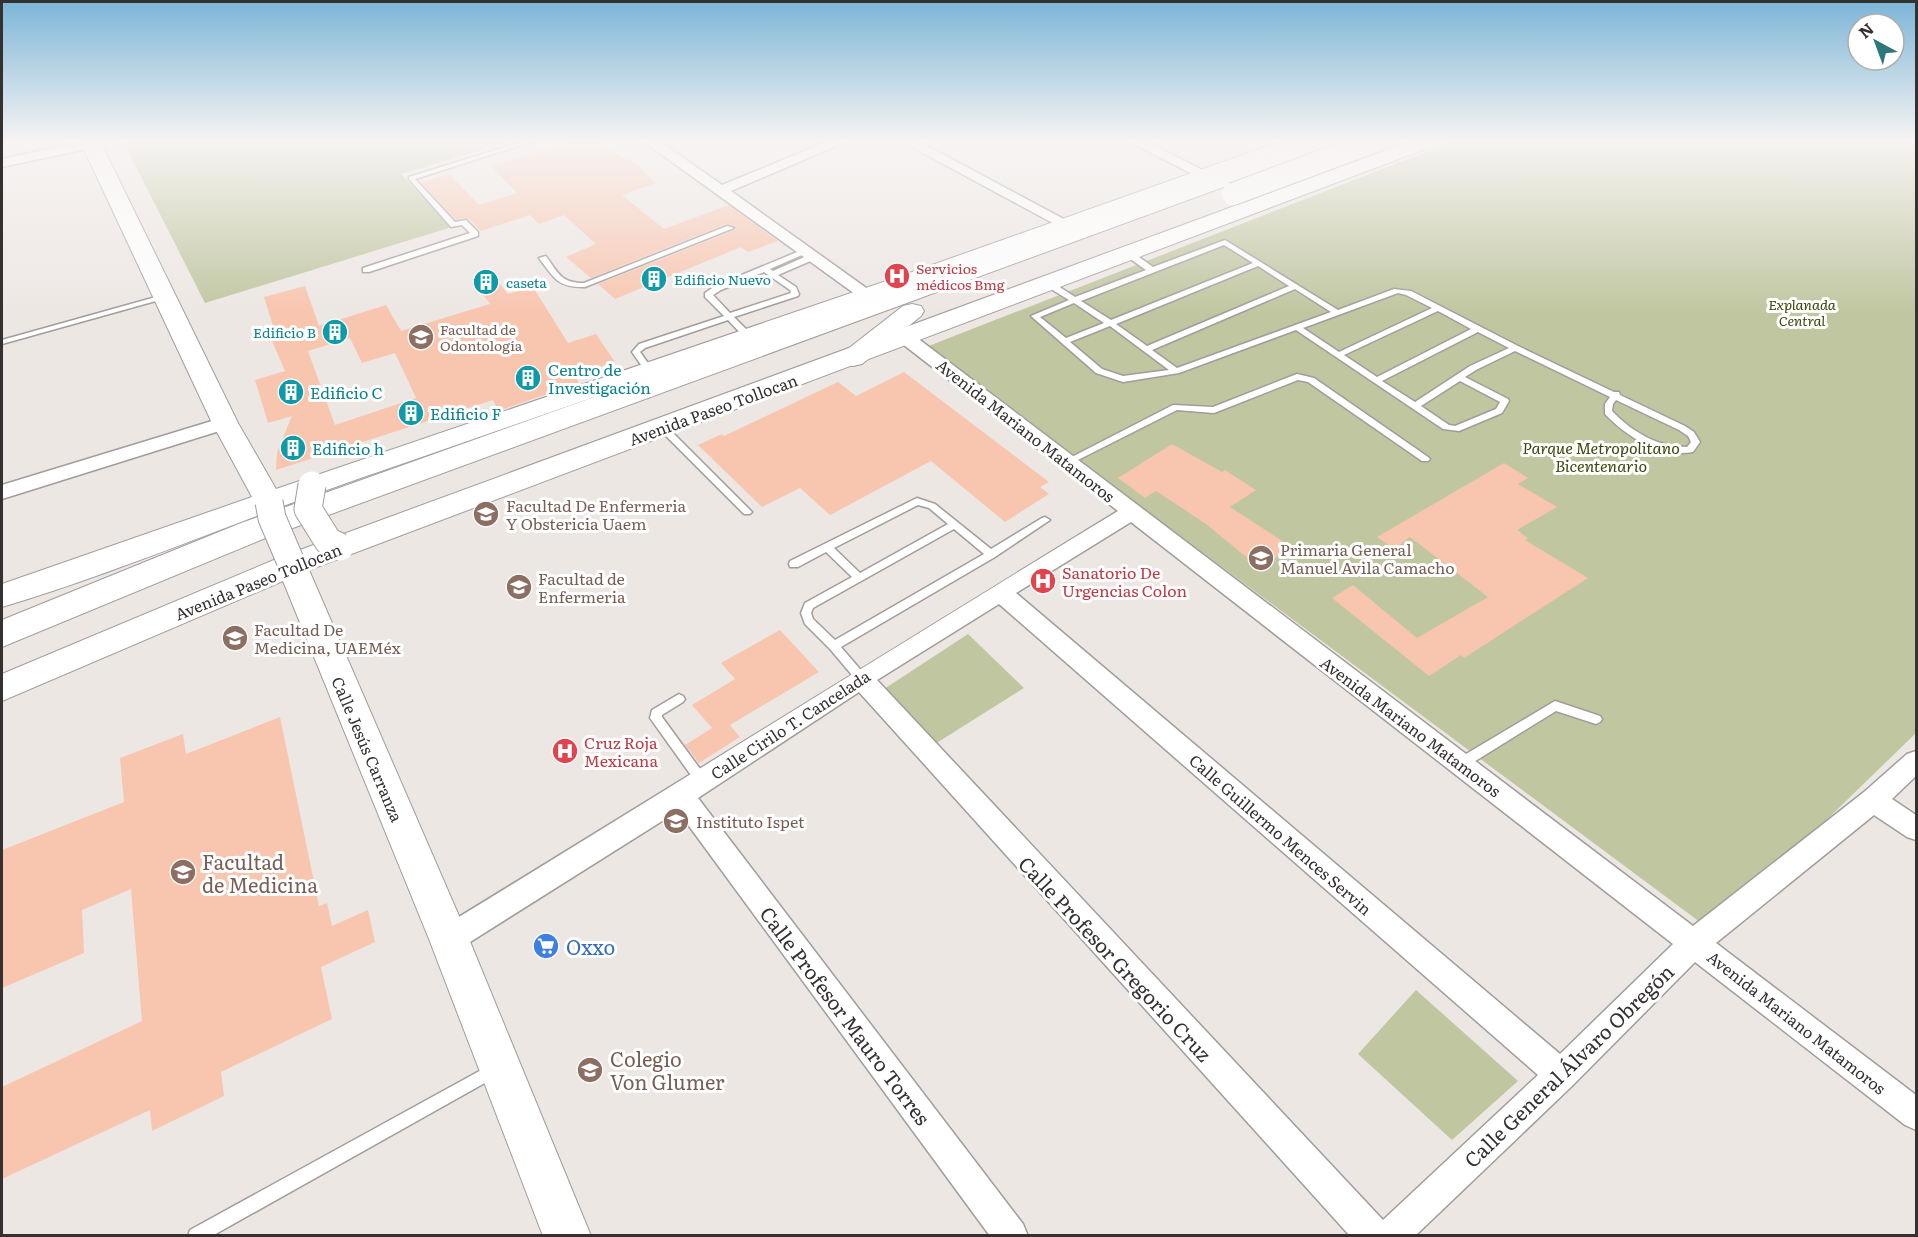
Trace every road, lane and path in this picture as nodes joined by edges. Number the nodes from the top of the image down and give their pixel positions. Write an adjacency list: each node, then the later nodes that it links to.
1 (119, 199): 23 (main road, Calle Jesús Carranza)
2 (430, 199): 16 (lane)
3 (732, 199): 12 (street)
4 (1017, 199): 9 (street)
5 (1166, 199): 9 (main road, Avenida Paseo Tollocan)
6 (1179, 199): 19 (highway, Avenida Paseo Tollocan)
7 (1183, 199): 26 (highway, Avenida Paseo Tollocan)
8 (1276, 199): 11 (main road, Avenida Paseo Tollocan)
9 (1067, 225): 26 (main road, Avenida Paseo Tollocan)
10 (730, 228): 13 (lane)
11 (1129, 254): 17 (lane); 20 (main road, Avenida Paseo Tollocan)
12 (809, 255): 15 (lane); 18 (lane); 22 (street)
13 (543, 258)
14 (1259, 263): 17 (lane); 21 (lane); 29 (lane)
15 (765, 269): 18 (lane); 28 (lane)
16 (366, 270)
17 (1152, 270): 24 (lane)
18 (773, 274): 28 (lane)
19 (955, 279): 26 (highway); 64 (highway, Avenida Paseo Tollocan)
20 (1049, 284): 24 (lane); 26 (main road, Avenida Paseo Tollocan)
21 (1296, 286): 27 (lane); 36 (lane)
22 (868, 295): 26 (main road, Avenida Paseo Tollocan); 32 (main road, Avenida Paseo Tollocan)
23 (167, 297): 33 (lane); 45 (main road, Calle Jesús Carranza)
24 (1073, 300): 29 (lane); 34 (lane)
25 (1439, 308): 27 (lane); 31 (lane); 37 (lane)
26 (908, 310): 38 (highway); 48 (street, Avenida Mariano Matamoros); 66 (highway, Avenida Paseo Tollocan)
27 (1336, 312): 30 (lane)
28 (729, 318): 32 (lane); 39 (lane)
29 (1110, 323): 34 (lane); 36 (lane)
30 (1296, 327): 37 (lane); 40 (lane)
31 (1478, 329): 35 (lane); 42 (lane)
32 (748, 336): 39 (main road, Avenida Paseo Tollocan)
33 (2, 342)
34 (1064, 342): 40 (lane)
35 (1515, 348): 41 (lane); 43 (lane)
36 (1146, 349): 40 (lane)
37 (1338, 356): 42 (lane)
38 (853, 358): 46 (main road, Avenida Paseo Tollocan)
39 (649, 370): 49 (main road, Avenida Paseo Tollocan)
40 (1176, 371)
41 (1461, 378): 44 (lane); 44 (lane)
42 (1376, 381): 44 (lane)
43 (1616, 394): 43 (lane)
44 (1415, 406)
45 (225, 423): 50 (street); 51 (main road, Calle Jesús Carranza)
46 (663, 428): 52 (lane); 56 (main road, Avenida Paseo Tollocan)
47 (1425, 459): 48 (lane)
48 (1067, 462): 53 (street, Avenida Mariano Matamoros)
49 (312, 485): 51 (main road, Avenida Paseo Tollocan); 56 (main road, bridge)
50 (2, 492)
51 (269, 502): 60 (main road, Calle Jesús Carranza, bridge); 63 (main road, Avenida Paseo Tollocan)
52 (747, 512)
53 (1132, 512): 62 (street, Calle Cirilo T. Cancelada); 72 (street, Avenida Mariano Matamoros)
54 (1045, 520): 58 (lane)
55 (955, 524): 57 (lane); 58 (lane); 61 (lane)
56 (340, 547): 60 (main road, Avenida Paseo Tollocan)
57 (827, 547): 59 (lane); 61 (lane)
58 (991, 554): 65 (lane)
59 (794, 564)
60 (292, 565): 68 (main road, Avenida Paseo Tollocan); 76 (main road, Calle Jesús Carranza)
61 (858, 577): 65 (lane)
62 (1001, 593): 67 (street, Calle Cirilo T. Cancelada); 79 (street, Calle Guillermo Mences Servin)
63 (2, 596)
64 (2, 634)
65 (834, 646): 67 (lane)
66 (2, 656)
67 (861, 678): 73 (street, Calle Cirilo T. Cancelada); 84 (street, Calle Profesor Gregorio Cruz)
68 (2, 688)
69 (679, 699): 73 (lane)
70 (1596, 719): 72 (lane)
71 (1917, 761): 74 (street, Calle General Álvaro Obregón)
72 (1460, 764): 77 (street, Avenida Mariano Matamoros)
73 (691, 788): 76 (street, Calle Cirilo T. Cancelada); 83 (street, Calle Profesor Mauro Torres)
74 (1873, 800): 75 (street); 77 (street, Calle General Álvaro Obregón)
75 (1917, 829)
76 (449, 939): 78 (main road, Calle Jesús Carranza)
77 (1694, 943): 79 (street, Calle General Álvaro Obregón); 80 (street, Avenida Mariano Matamoros)
78 (500, 1067): 81 (main road, Calle Jesús Carranza); 82 (lane)
79 (1561, 1075): 85 (street, Calle General Álvaro Obregón)
80 (1917, 1114)
81 (559, 1230)
82 (196, 1236)
83 (1011, 1236)
84 (1375, 1236)
85 (1389, 1236)

